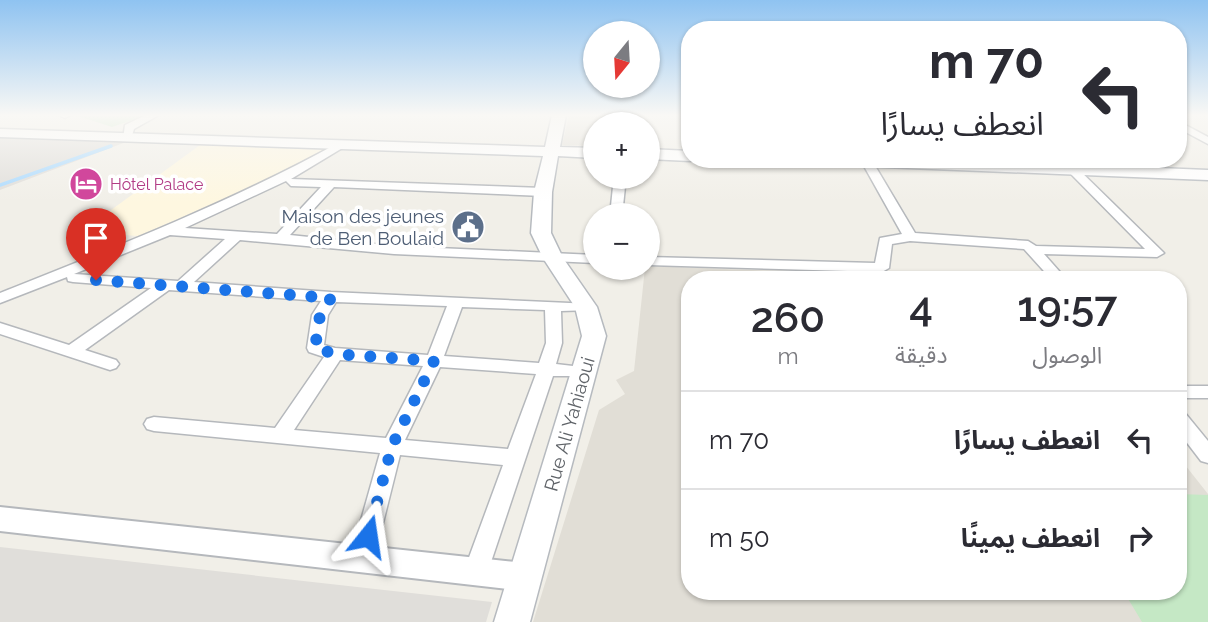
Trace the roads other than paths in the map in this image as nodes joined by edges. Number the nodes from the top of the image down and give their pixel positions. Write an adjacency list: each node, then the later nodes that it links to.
1 (344, 144): 3 (main road); 13 (street)
2 (553, 144): 3 (main road, Rue Ali Yahiaoui)
3 (551, 152): 4 (main road); 12 (main road, Rue Ali Yahiaoui)
4 (583, 153)
5 (660, 155): 6 (main road)
6 (681, 156)
7 (871, 168): 15 (street)
8 (1070, 168): 9 (main road); 17 (street)
9 (1208, 175)
10 (291, 182): 11 (street)
11 (334, 189): 12 (street); 16 (street)
12 (543, 192): 18 (main road, Rue Ali Yahiaoui)
13 (168, 232): 14 (street); 24 (street)
14 (236, 236): 16 (street); 23 (street)
15 (910, 237): 17 (street); 20 (street)
16 (280, 238): 18 (street)
17 (1036, 250): 21 (street)
18 (553, 258): 19 (street); 28 (main road, Rue Ali Yahiaoui)
19 (583, 259)
20 (660, 261)
21 (1053, 271)
22 (73, 278): 23 (street)
23 (172, 286): 25 (street); 30 (street)
24 (0, 298)
25 (331, 298): 26 (street); 31 (street)
26 (456, 303): 27 (street); 32 (street)
27 (553, 306): 28 (street); 34 (street)
28 (586, 307): 35 (main road, Rue Ali Yahiaoui)
29 (0, 328): 30 (street)
30 (69, 352): 33 (street)
31 (335, 354): 32 (street); 40 (street)
32 (434, 361): 34 (street); 41 (street)
33 (110, 364)
34 (546, 370): 35 (street); 43 (street)
35 (584, 372): 47 (main road, Rue Ali Yahiaoui)
36 (1187, 392): 37 (street)
37 (1208, 392)
38 (154, 424): 40 (street)
39 (1187, 429): 42 (street)
40 (280, 436): 41 (street)
41 (392, 446): 43 (street); 45 (street)
42 (1208, 455)
43 (515, 458): 46 (street)
44 (0, 519): 45 (street)
45 (362, 559): 46 (street)
46 (476, 572): 47 (street)
47 (526, 577): 48 (main road, Rue Ali Yahiaoui)
48 (512, 622)

